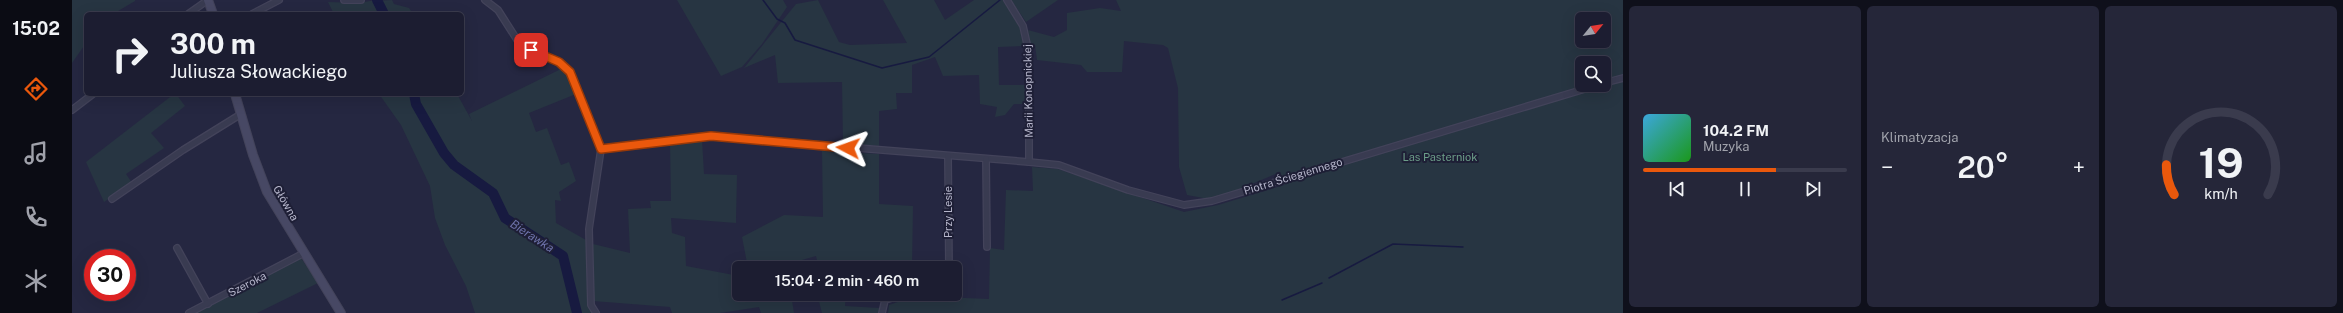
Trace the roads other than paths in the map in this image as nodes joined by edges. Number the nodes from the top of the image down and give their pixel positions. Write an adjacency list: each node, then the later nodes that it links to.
1 (208, 0): 7 (street); 8 (main road)
2 (279, 0): 9 (street)
3 (344, 0): 4 (street)
4 (361, 0)
5 (485, 0): 17 (street)
6 (1007, 0): 20 (street, Marii Konopnickiej)
7 (191, 12)
8 (212, 12)
9 (256, 12)
10 (1623, 78): 11 (street)
11 (1611, 81)
12 (1575, 92): 20 (street, Piotra Ściegiennego)
13 (90, 96): 15 (street)
14 (236, 96): 16 (main road, Główna)
15 (72, 110)
16 (241, 114): 21 (street); 24 (main road, Główna)
17 (601, 149): 18 (street, Piotra Ściegiennego); 30 (street)
18 (948, 156): 19 (street, Piotra Ściegiennego); 25 (street, Przy Lesie)
19 (986, 159): 20 (street, Piotra Ściegiennego); 22 (street)
20 (1029, 162)
21 (112, 199)
22 (987, 247)
23 (177, 248): 27 (street)
24 (304, 253): 27 (street, Szeroka); 29 (main road, Główna)
25 (948, 261)
26 (885, 301): 31 (street)
27 (208, 304): 28 (street, Szeroka)
28 (189, 313)
29 (340, 313)
30 (596, 313)
31 (882, 313)

